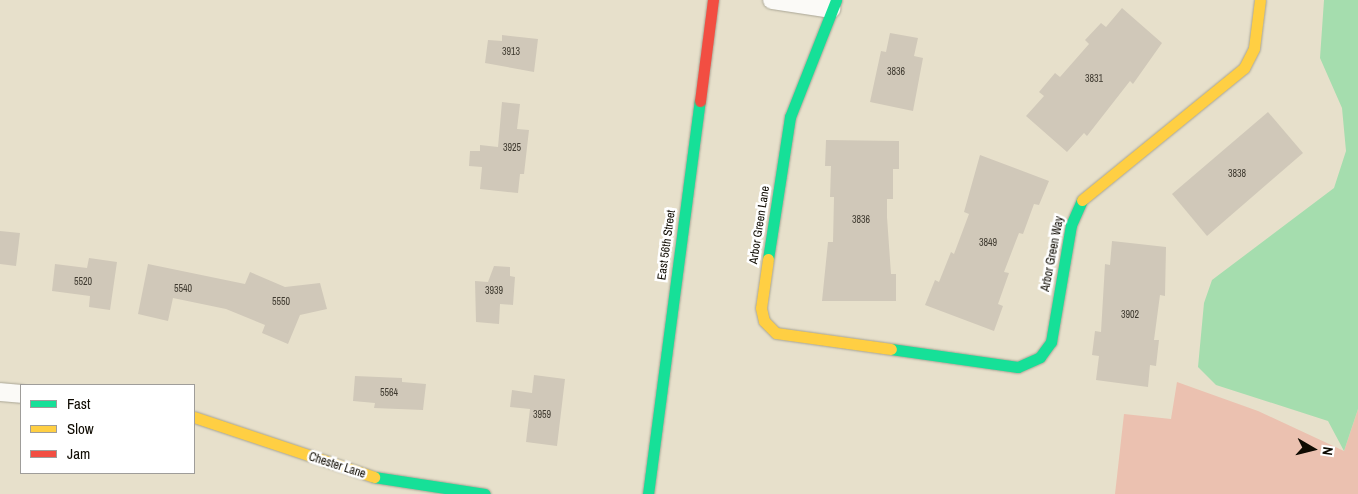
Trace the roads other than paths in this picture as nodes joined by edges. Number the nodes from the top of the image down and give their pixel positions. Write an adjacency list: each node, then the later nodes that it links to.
1 (713, 0): 10 (street, East 56th Street)
2 (772, 0): 4 (street)
3 (1260, 0): 5 (street, Arbor Green Way)
4 (834, 4): 5 (street, Arbor Green Lane)
5 (900, 351)
6 (0, 392): 7 (street)
7 (20, 394)
8 (195, 417): 9 (street, Chester Lane)
9 (485, 494)
10 (648, 494)

